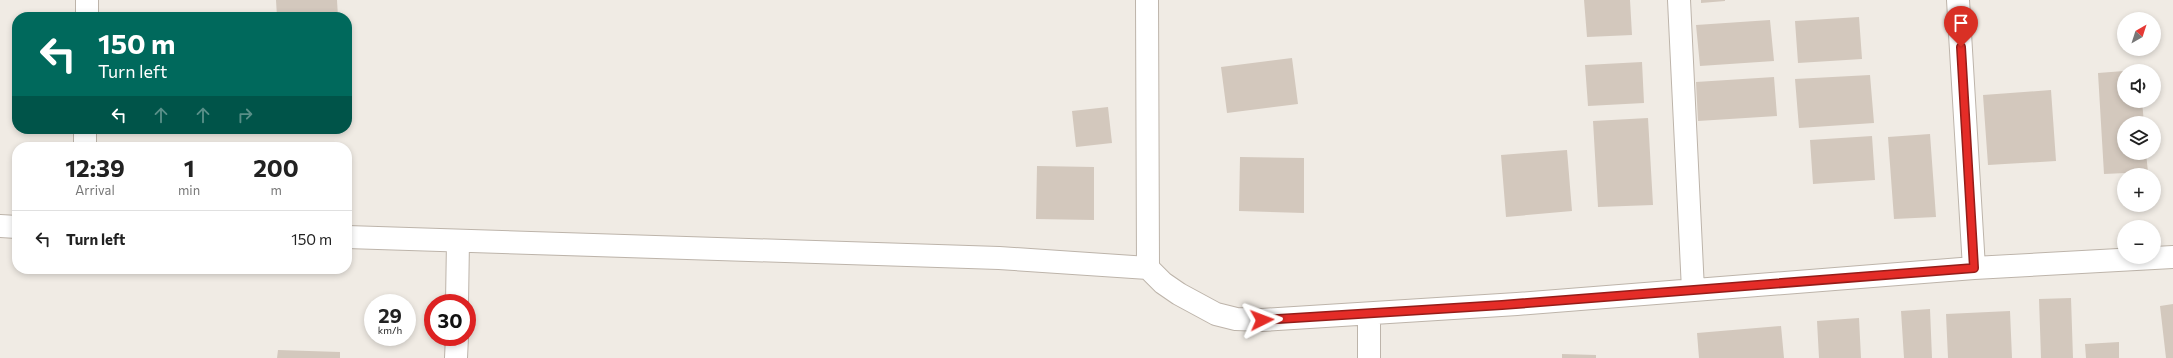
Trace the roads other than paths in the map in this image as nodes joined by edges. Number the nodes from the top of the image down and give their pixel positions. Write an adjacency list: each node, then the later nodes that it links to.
1 (87, 0): 5 (street)
2 (1147, 0): 11 (street)
3 (1679, 0): 13 (street)
4 (1958, 0): 12 (street)
5 (87, 12)
6 (0, 226): 7 (street)
7 (12, 227)
8 (352, 237): 9 (street)
9 (458, 241): 11 (street); 14 (street)
10 (2173, 257): 12 (street)
11 (1148, 268): 15 (street)
12 (1974, 268): 13 (street)
13 (1693, 290): 15 (street)
14 (457, 294)
15 (1368, 315): 18 (street)
16 (456, 346): 17 (street)
17 (456, 358)
18 (1369, 358)

